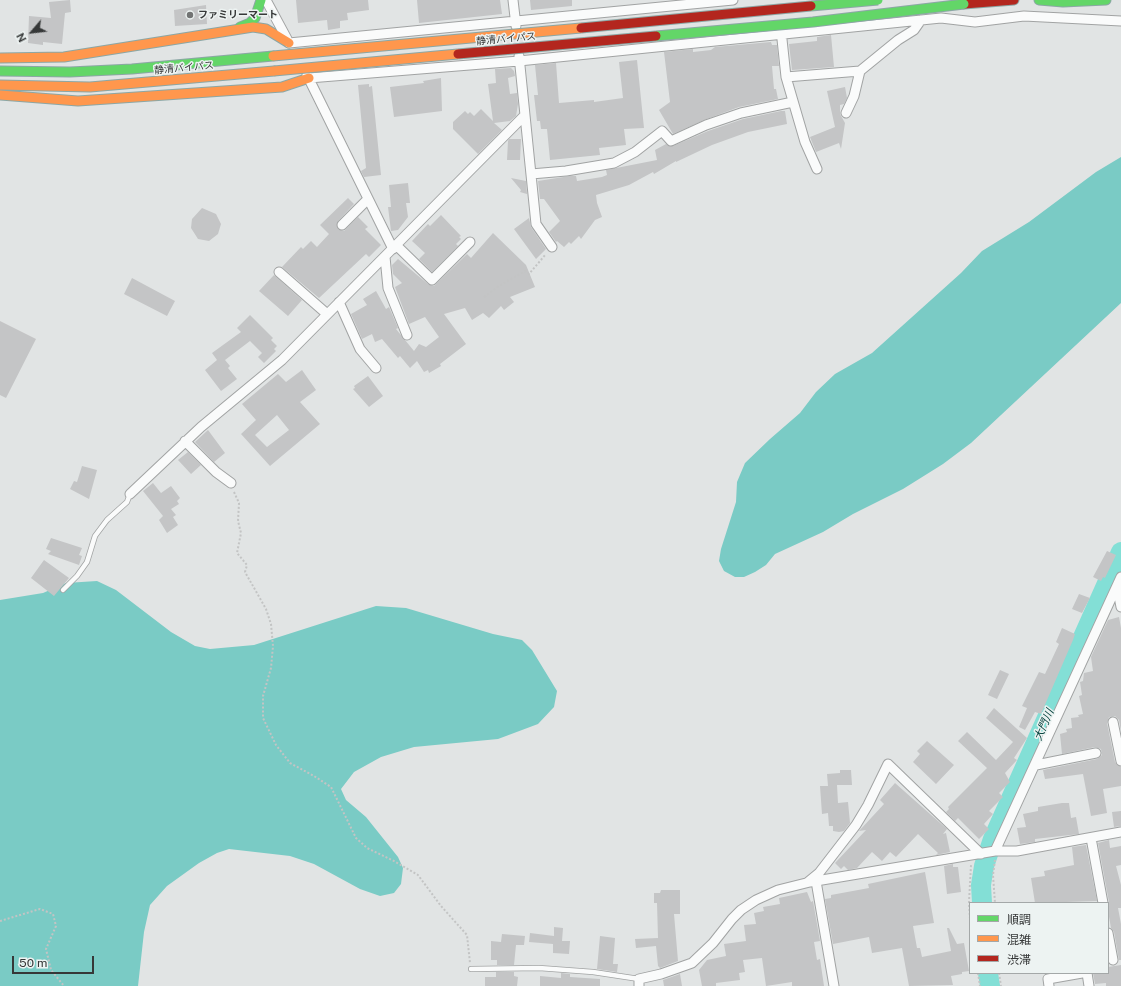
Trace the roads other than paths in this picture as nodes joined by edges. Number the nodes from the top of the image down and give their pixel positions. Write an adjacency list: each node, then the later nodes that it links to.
1 (261, 0): 13 (highway)
2 (266, 0): 15 (street)
3 (513, 0): 10 (street)
4 (733, 0): 10 (street)
5 (778, 0): 14 (street)
6 (878, 0): 18 (highway, 静清バイパス, bridge)
7 (1014, 0): 22 (highway, 静清バイパス, bridge)
8 (1039, 0): 9 (highway)
9 (1106, 0)
10 (515, 20): 15 (street); 17 (street)
11 (921, 20): 12 (street); 14 (street); 19 (street)
12 (1121, 21)
13 (238, 28): 15 (highway); 16 (highway)
14 (782, 35): 17 (street); 21 (street)
15 (289, 42): 20 (street)
16 (0, 58)
17 (520, 61): 20 (street); 26 (street)
18 (0, 71)
19 (860, 71): 21 (street); 25 (street)
20 (309, 78): 23 (highway); 29 (street)
21 (786, 78): 24 (street)
22 (0, 84)
23 (0, 95)
24 (793, 102): 27 (street); 28 (street)
25 (846, 113)
26 (525, 115): 28 (street); 32 (street)
27 (817, 169)
28 (531, 174): 33 (street)
29 (368, 199): 30 (street); 32 (street)
30 (342, 225)
31 (470, 242): 32 (street)
32 (394, 247): 34 (street)
33 (552, 247)
34 (385, 257): 36 (street); 38 (street)
35 (279, 272): 37 (street)
36 (339, 302): 37 (street); 39 (street)
37 (327, 314): 40 (street)
38 (407, 335)
39 (376, 368)
40 (185, 441): 41 (street); 42 (street)
41 (231, 483)
42 (130, 494): 44 (lane)
43 (1119, 582): 45 (street); 49 (street)
44 (63, 590)
45 (1121, 607)
46 (1113, 722): 48 (street)
47 (1096, 753): 49 (street)
48 (1121, 761)
49 (1036, 765): 52 (street)
50 (1121, 832): 51 (street)
51 (1091, 838): 52 (street); 56 (street)
52 (995, 851): 53 (street)
53 (977, 854): 54 (street); 55 (street)
54 (816, 881): 55 (street); 63 (street)
55 (804, 884): 62 (street)
56 (1103, 902)
57 (1109, 938): 58 (street)
58 (1113, 960)
59 (471, 969): 62 (lane)
60 (1076, 974): 64 (street)
61 (1087, 974): 65 (street)
62 (639, 983)
63 (834, 986)
64 (1049, 986)
65 (1089, 986)

